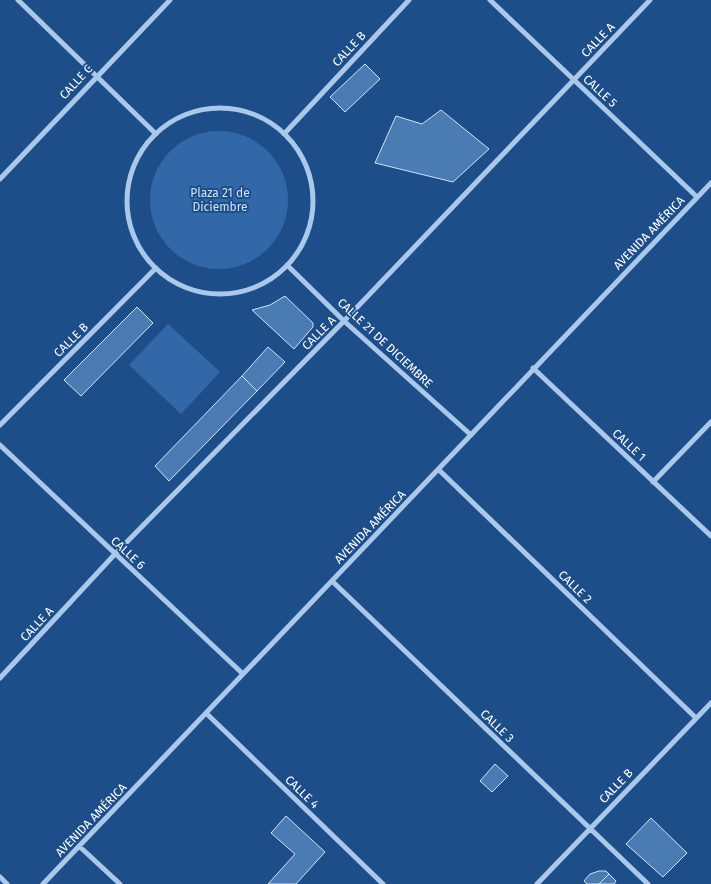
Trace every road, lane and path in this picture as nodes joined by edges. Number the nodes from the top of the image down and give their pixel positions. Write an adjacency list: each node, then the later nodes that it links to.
1 (18, 0): 6 (street)
2 (170, 0): 6 (street, CALLE C)
3 (409, 0): 9 (street, CALLE B)
4 (490, 0): 7 (street, CALLE 5)
5 (650, 0): 7 (street, CALLE A)
6 (96, 76): 8 (street); 10 (street, CALLE C)
7 (574, 80): 12 (street, CALLE 5); 15 (street, CALLE A)
8 (156, 134): 9 (street); 14 (street)
9 (284, 134): 13 (street)
10 (0, 179)
11 (711, 183): 12 (street, AVENIDA AMÉRICA)
12 (697, 197): 16 (street, AVENIDA AMÉRICA)
13 (288, 265): 14 (street); 15 (street, CALLE 21 DE DICIEMBRE)
14 (156, 268): 18 (street, CALLE B)
15 (344, 320): 19 (street, CALLE 21 DE DICIEMBRE); 24 (street, CALLE A)
16 (532, 368): 19 (street, AVENIDA AMÉRICA); 22 (street, CALLE 1)
17 (711, 422): 22 (street)
18 (0, 425)
19 (470, 435): 21 (street, AVENIDA AMÉRICA)
20 (0, 445): 24 (street, CALLE 6)
21 (439, 470): 25 (street, AVENIDA AMÉRICA); 30 (street, CALLE 2)
22 (653, 482): 23 (street, CALLE 1)
23 (711, 536)
24 (115, 554): 26 (street, CALLE 6); 27 (street, CALLE A)
25 (332, 581): 26 (street, AVENIDA AMÉRICA); 31 (street, CALLE 3)
26 (243, 674): 29 (street, AVENIDA AMÉRICA)
27 (0, 678)
28 (711, 703): 30 (street, CALLE B)
29 (206, 714): 32 (street, AVENIDA AMÉRICA); 37 (street, CALLE 4)
30 (696, 718): 31 (street, CALLE B)
31 (589, 829): 38 (street, CALLE B); 39 (street, CALLE 3)
32 (79, 846): 35 (street, AVENIDA AMÉRICA); 36 (street)
33 (0, 877): 34 (street)
34 (7, 884)
35 (44, 884)
36 (120, 884)
37 (383, 884)
38 (537, 884)
39 (648, 884)

